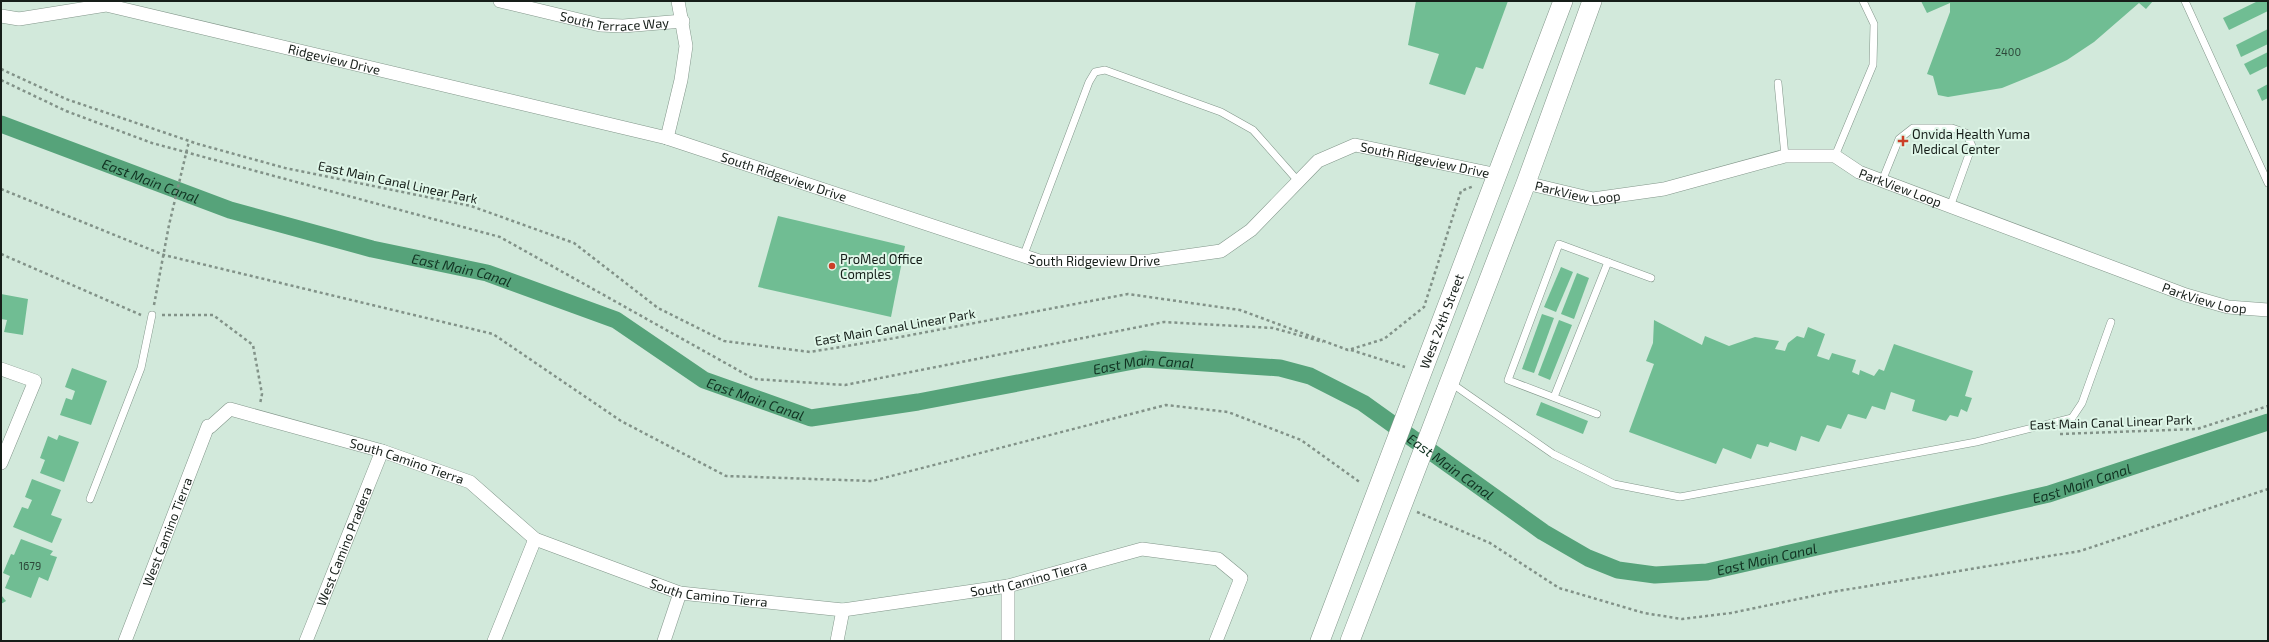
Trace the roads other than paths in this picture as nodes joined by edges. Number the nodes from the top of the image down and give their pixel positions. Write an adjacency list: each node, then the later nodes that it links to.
1 (500, 1): 8 (street, South Terrace Way)
2 (678, 1): 8 (street)
3 (1563, 1): 13 (main road, West 24th Street)
4 (1592, 1): 16 (main road)
5 (1864, 1): 12 (lane)
6 (2185, 1): 17 (lane)
7 (1, 16): 10 (street, Ridgeview Drive)
8 (683, 20): 10 (street)
9 (1778, 83): 11 (lane)
10 (667, 138): 19 (street, South Ridgeview Drive)
11 (1786, 156): 12 (street, ParkView Loop); 16 (street, ParkView Loop)
12 (1835, 156): 15 (street, ParkView Loop)
13 (1498, 175): 14 (street, South Ridgeview Drive); 16 (main road); 33 (main road, West 24th Street)
14 (1298, 181): 19 (street, South Ridgeview Drive); 19 (lane)
15 (1882, 181): 18 (street, ParkView Loop); 18 (lane)
16 (1526, 183): 26 (main road)
17 (2268, 184)
18 (1950, 207): 22 (street, ParkView Loop)
19 (1023, 257)
20 (1608, 262): 21 (lane); 27 (lane); 27 (lane)
21 (1650, 278)
22 (2268, 310)
23 (152, 315): 32 (lane)
24 (2111, 322): 26 (lane)
25 (1, 369): 31 (street)
26 (1449, 382): 47 (main road)
27 (1554, 397): 28 (lane)
28 (1597, 414)
29 (210, 427): 30 (street, South Camino Tierra); 38 (street, West Camino Tierra)
30 (382, 451): 34 (street, South Camino Tierra); 39 (street, West Camino Pradera)
31 (1, 464)
32 (90, 499)
33 (1361, 537): 45 (main road, West 24th Street); 46 (main road)
34 (535, 539): 36 (street, South Camino Tierra); 40 (street)
35 (1008, 586): 37 (street, South Camino Tierra); 43 (street); 44 (street, South Camino Tierra)
36 (680, 593): 37 (street, South Camino Tierra); 41 (street)
37 (843, 610): 42 (street)
38 (125, 641)
39 (306, 641)
40 (494, 641)
41 (664, 641)
42 (837, 641)
43 (1008, 641)
44 (1216, 641)
45 (1320, 641)
46 (1334, 641)
47 (1350, 641)

